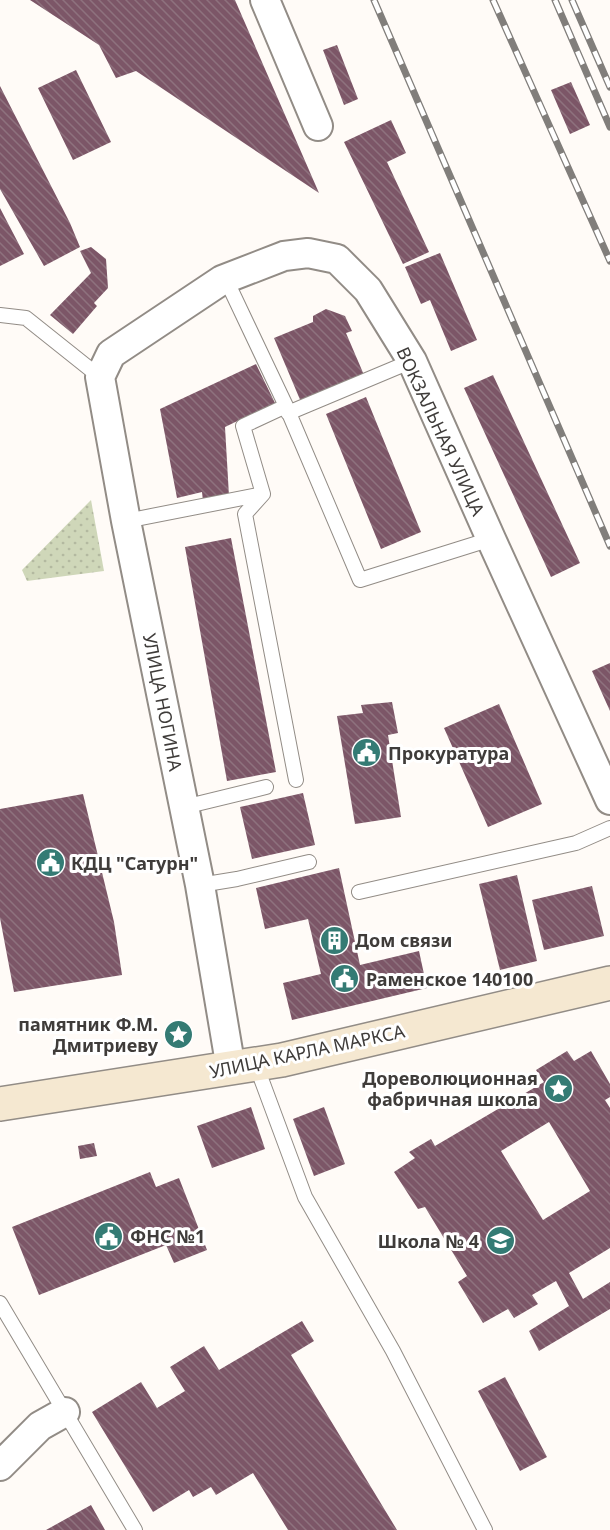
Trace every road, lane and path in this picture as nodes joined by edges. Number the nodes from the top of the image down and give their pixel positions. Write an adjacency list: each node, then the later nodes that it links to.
1 (265, 0): 2 (street)
2 (318, 126)
3 (222, 280): 5 (street, ВОКЗАЛЬНАЯ УЛИЦА); 6 (street, ВОКЗАЛЬНАЯ УЛИЦА); 7 (lane)
4 (0, 315): 6 (lane)
5 (412, 360): 7 (lane); 10 (street, ВОКЗАЛЬНАЯ УЛИЦА)
6 (100, 377): 9 (street, УЛИЦА НОГИНА)
7 (287, 410): 8 (lane); 10 (lane)
8 (263, 494): 9 (lane); 11 (lane)
9 (126, 521): 14 (street, УЛИЦА НОГИНА)
10 (490, 538): 13 (street, ВОКЗАЛЬНАЯ УЛИЦА)
11 (296, 780)
12 (266, 787): 14 (lane)
13 (610, 800)
14 (184, 807): 17 (street, УЛИЦА НОГИНА)
15 (610, 828): 18 (lane)
16 (309, 862): 17 (lane)
17 (200, 885): 20 (street, УЛИЦА НОГИНА)
18 (358, 892)
19 (610, 983): 20 (main road, УЛИЦА КАРЛА МАРКСА)
20 (243, 1067): 21 (main road, УЛИЦА КАРЛА МАРКСА); 26 (lane)
21 (0, 1104)
22 (0, 1303): 23 (lane)
23 (65, 1412): 24 (street); 25 (lane)
24 (0, 1466)
25 (135, 1530)
26 (485, 1530)

